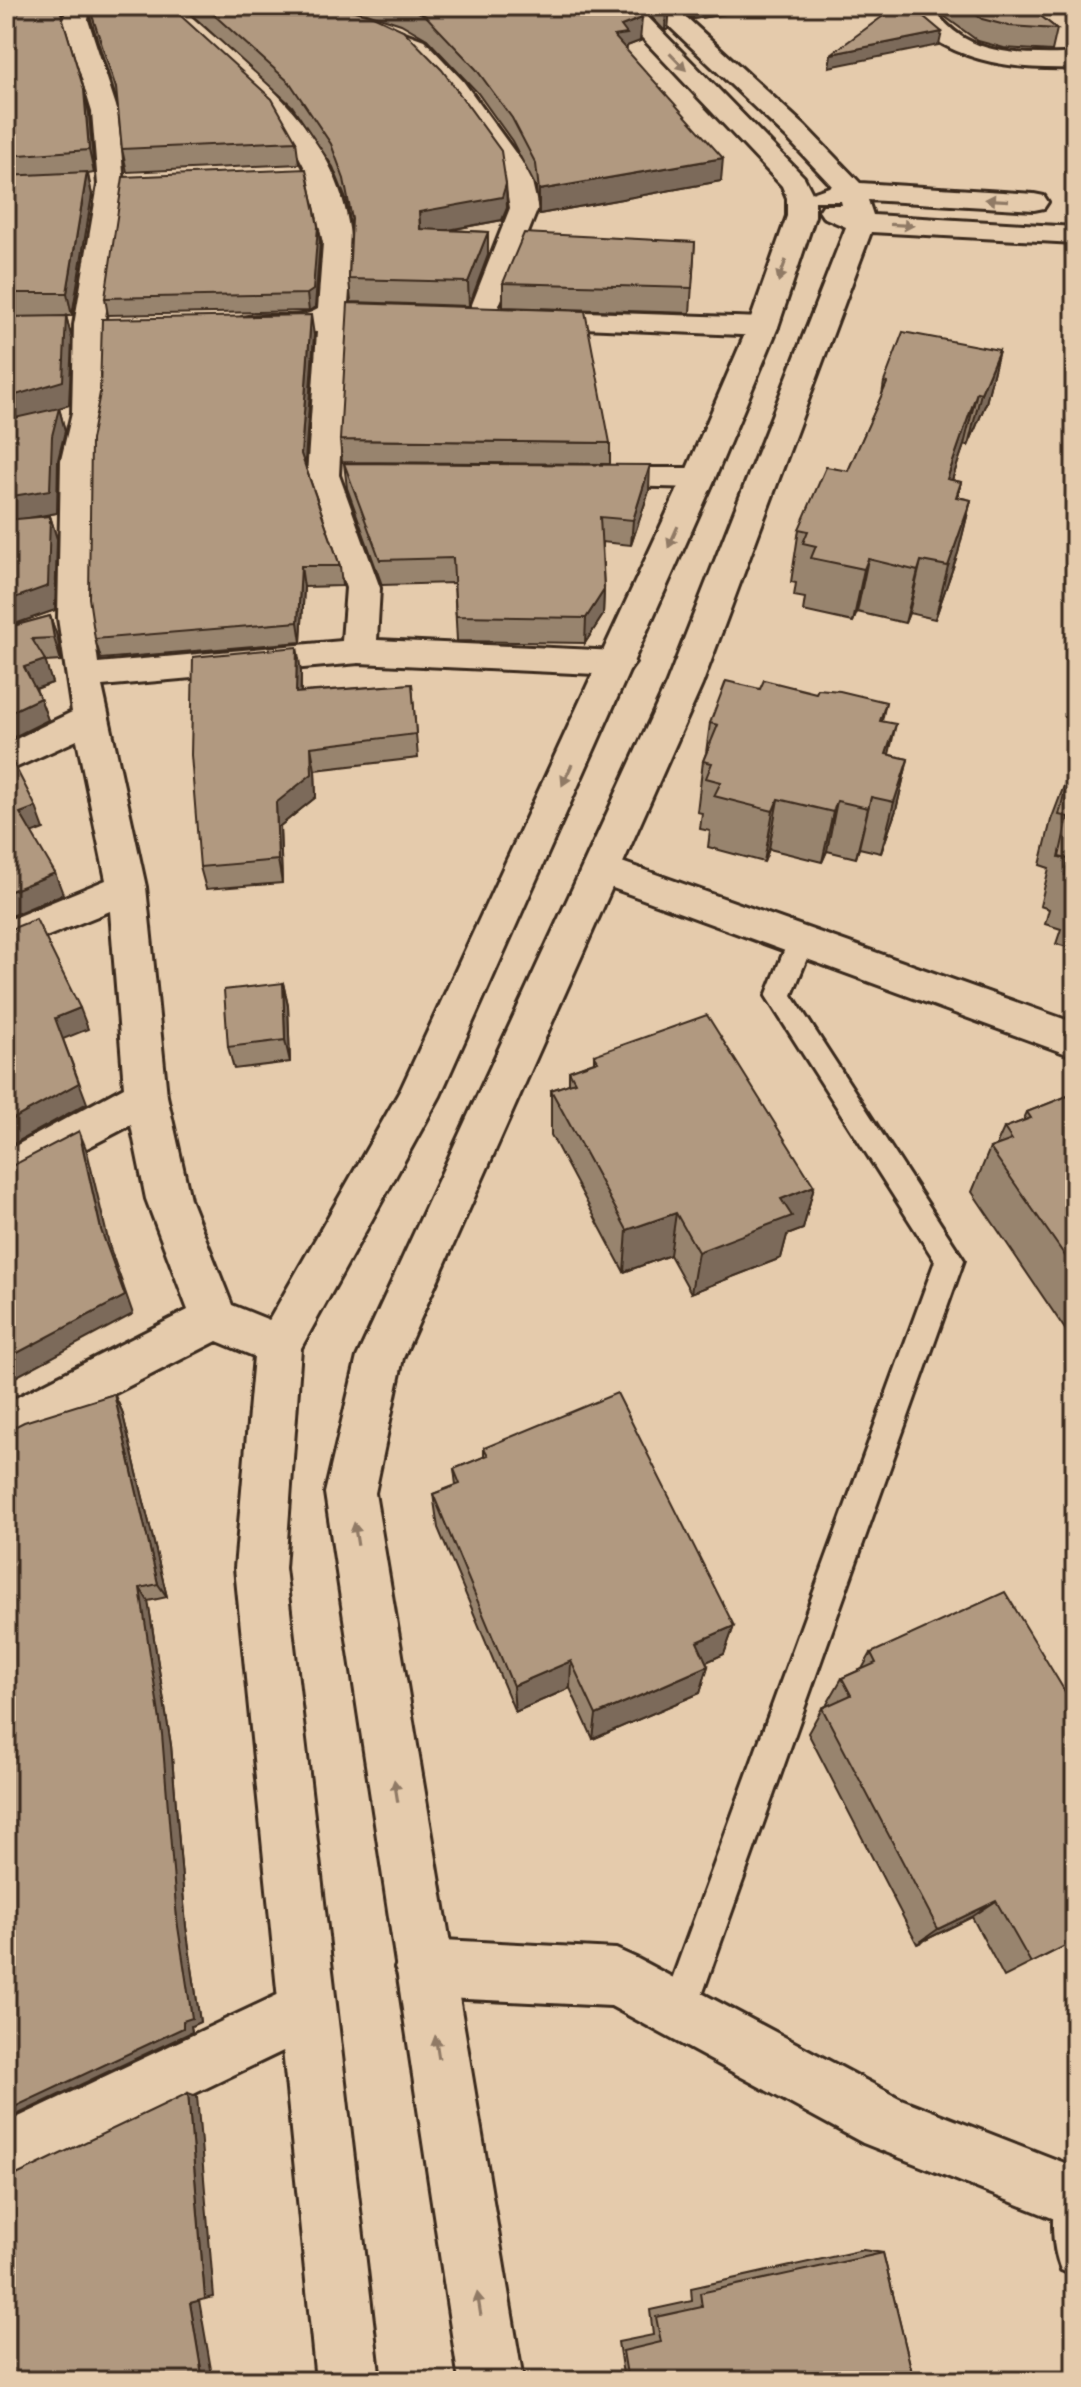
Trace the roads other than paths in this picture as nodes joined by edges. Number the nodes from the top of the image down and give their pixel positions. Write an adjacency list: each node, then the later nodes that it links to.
1 (78, 6): 10 (street)
2 (165, 6): 8 (street)
3 (315, 6): 17 (street)
4 (624, 6): 12 (street, one-way to 12)
5 (660, 6): 14 (street)
6 (912, 6): 7 (street)
7 (1075, 61)
8 (321, 174): 9 (street); 16 (street)
9 (291, 175)
10 (123, 184): 11 (street); 20 (street)
11 (81, 186)
12 (801, 198): 14 (street); 21 (street, one-way to 21)
13 (1059, 203): 14 (street, one-way to 14)
14 (857, 207): 15 (street, one-way to 15); 29 (street)
15 (1075, 235)
16 (333, 313): 17 (street); 18 (street); 24 (street)
17 (482, 317): 21 (street)
18 (225, 324)
19 (120, 325): 20 (street)
20 (76, 326): 26 (street)
21 (763, 327): 23 (street)
22 (559, 478): 23 (street)
23 (699, 478): 25 (street, one-way to 25)
24 (359, 651): 25 (street); 26 (street)
25 (617, 663): 37 (street, one-way to 37)
26 (82, 676): 27 (street)
27 (91, 718): 28 (street); 30 (street)
28 (6, 759)
29 (602, 869): 32 (street); 39 (street, one-way to 29)
30 (127, 887): 31 (street); 34 (street)
31 (6, 938)
32 (801, 941): 33 (street); 41 (lane)
33 (1075, 1040)
34 (146, 1096): 35 (street); 36 (street)
35 (6, 1172)
36 (215, 1319): 37 (street); 38 (street)
37 (278, 1345): 40 (street)
38 (6, 1427)
39 (424, 1968): 41 (street); 46 (street, one-way to 39)
40 (307, 2010): 42 (street); 45 (street)
41 (678, 2012): 43 (street)
42 (6, 2154)
43 (1075, 2197): 44 (lane)
44 (1075, 2256)
45 (348, 2381)
46 (491, 2381)

